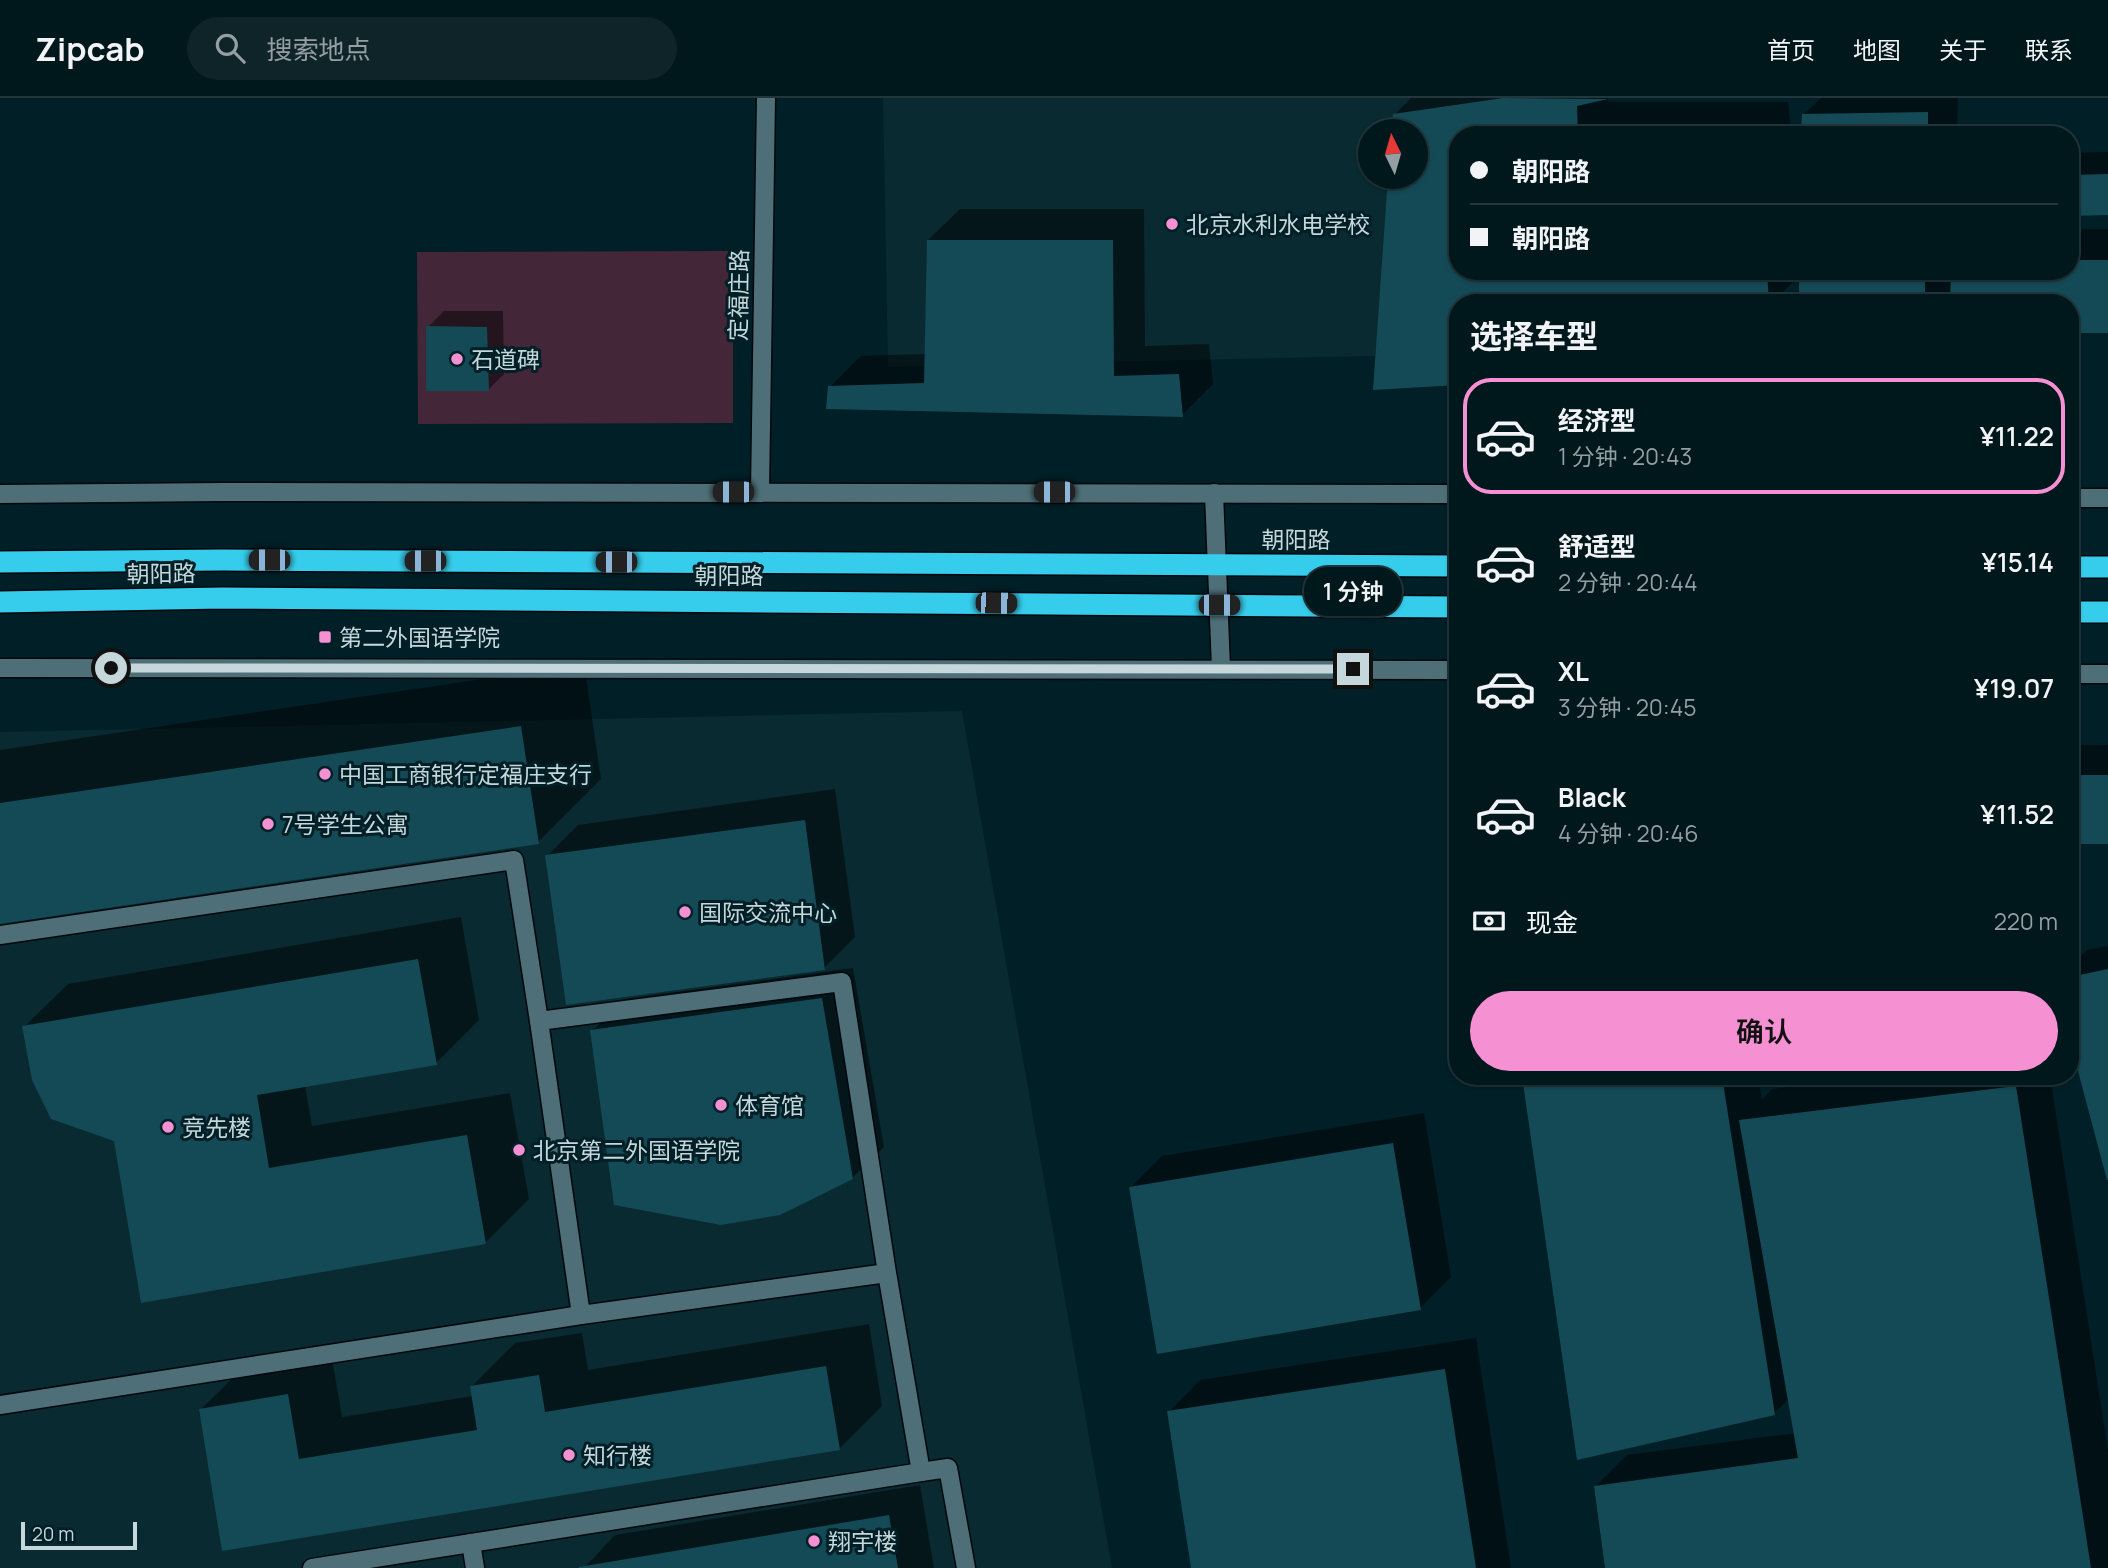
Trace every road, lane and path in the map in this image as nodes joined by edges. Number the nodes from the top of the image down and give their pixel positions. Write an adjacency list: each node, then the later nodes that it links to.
1 (766, 98): 2 (street, 定福庄路)
2 (760, 492): 3 (street, 朝阳路); 4 (street, 朝阳路)
3 (1214, 493): 5 (street, 朝阳路); 9 (street)
4 (0, 494)
5 (1449, 494)
6 (2079, 498): 7 (street)
7 (2108, 498)
8 (0, 562): 9 (highway, 朝阳路)
9 (1216, 566): 10 (highway, 朝阳路); 14 (street)
10 (1449, 566)
11 (2079, 567): 12 (highway)
12 (2108, 567)
13 (0, 602): 14 (highway, 朝阳路)
14 (1219, 605): 15 (highway, 朝阳路); 19 (street)
15 (1449, 607)
16 (2079, 612): 17 (highway)
17 (2108, 612)
18 (0, 668): 19 (street)
19 (1221, 668): 20 (street)
20 (1449, 670)
21 (2079, 674): 22 (street)
22 (2108, 674)
23 (0, 935): 24 (street)
24 (539, 1021): 25 (street); 26 (street)
25 (887, 1273): 26 (street); 28 (street)
26 (581, 1315): 27 (street)
27 (0, 1405)
28 (921, 1472): 29 (street); 32 (street)
29 (471, 1543): 30 (street); 31 (street)
30 (312, 1568)
31 (475, 1568)
32 (965, 1568)

